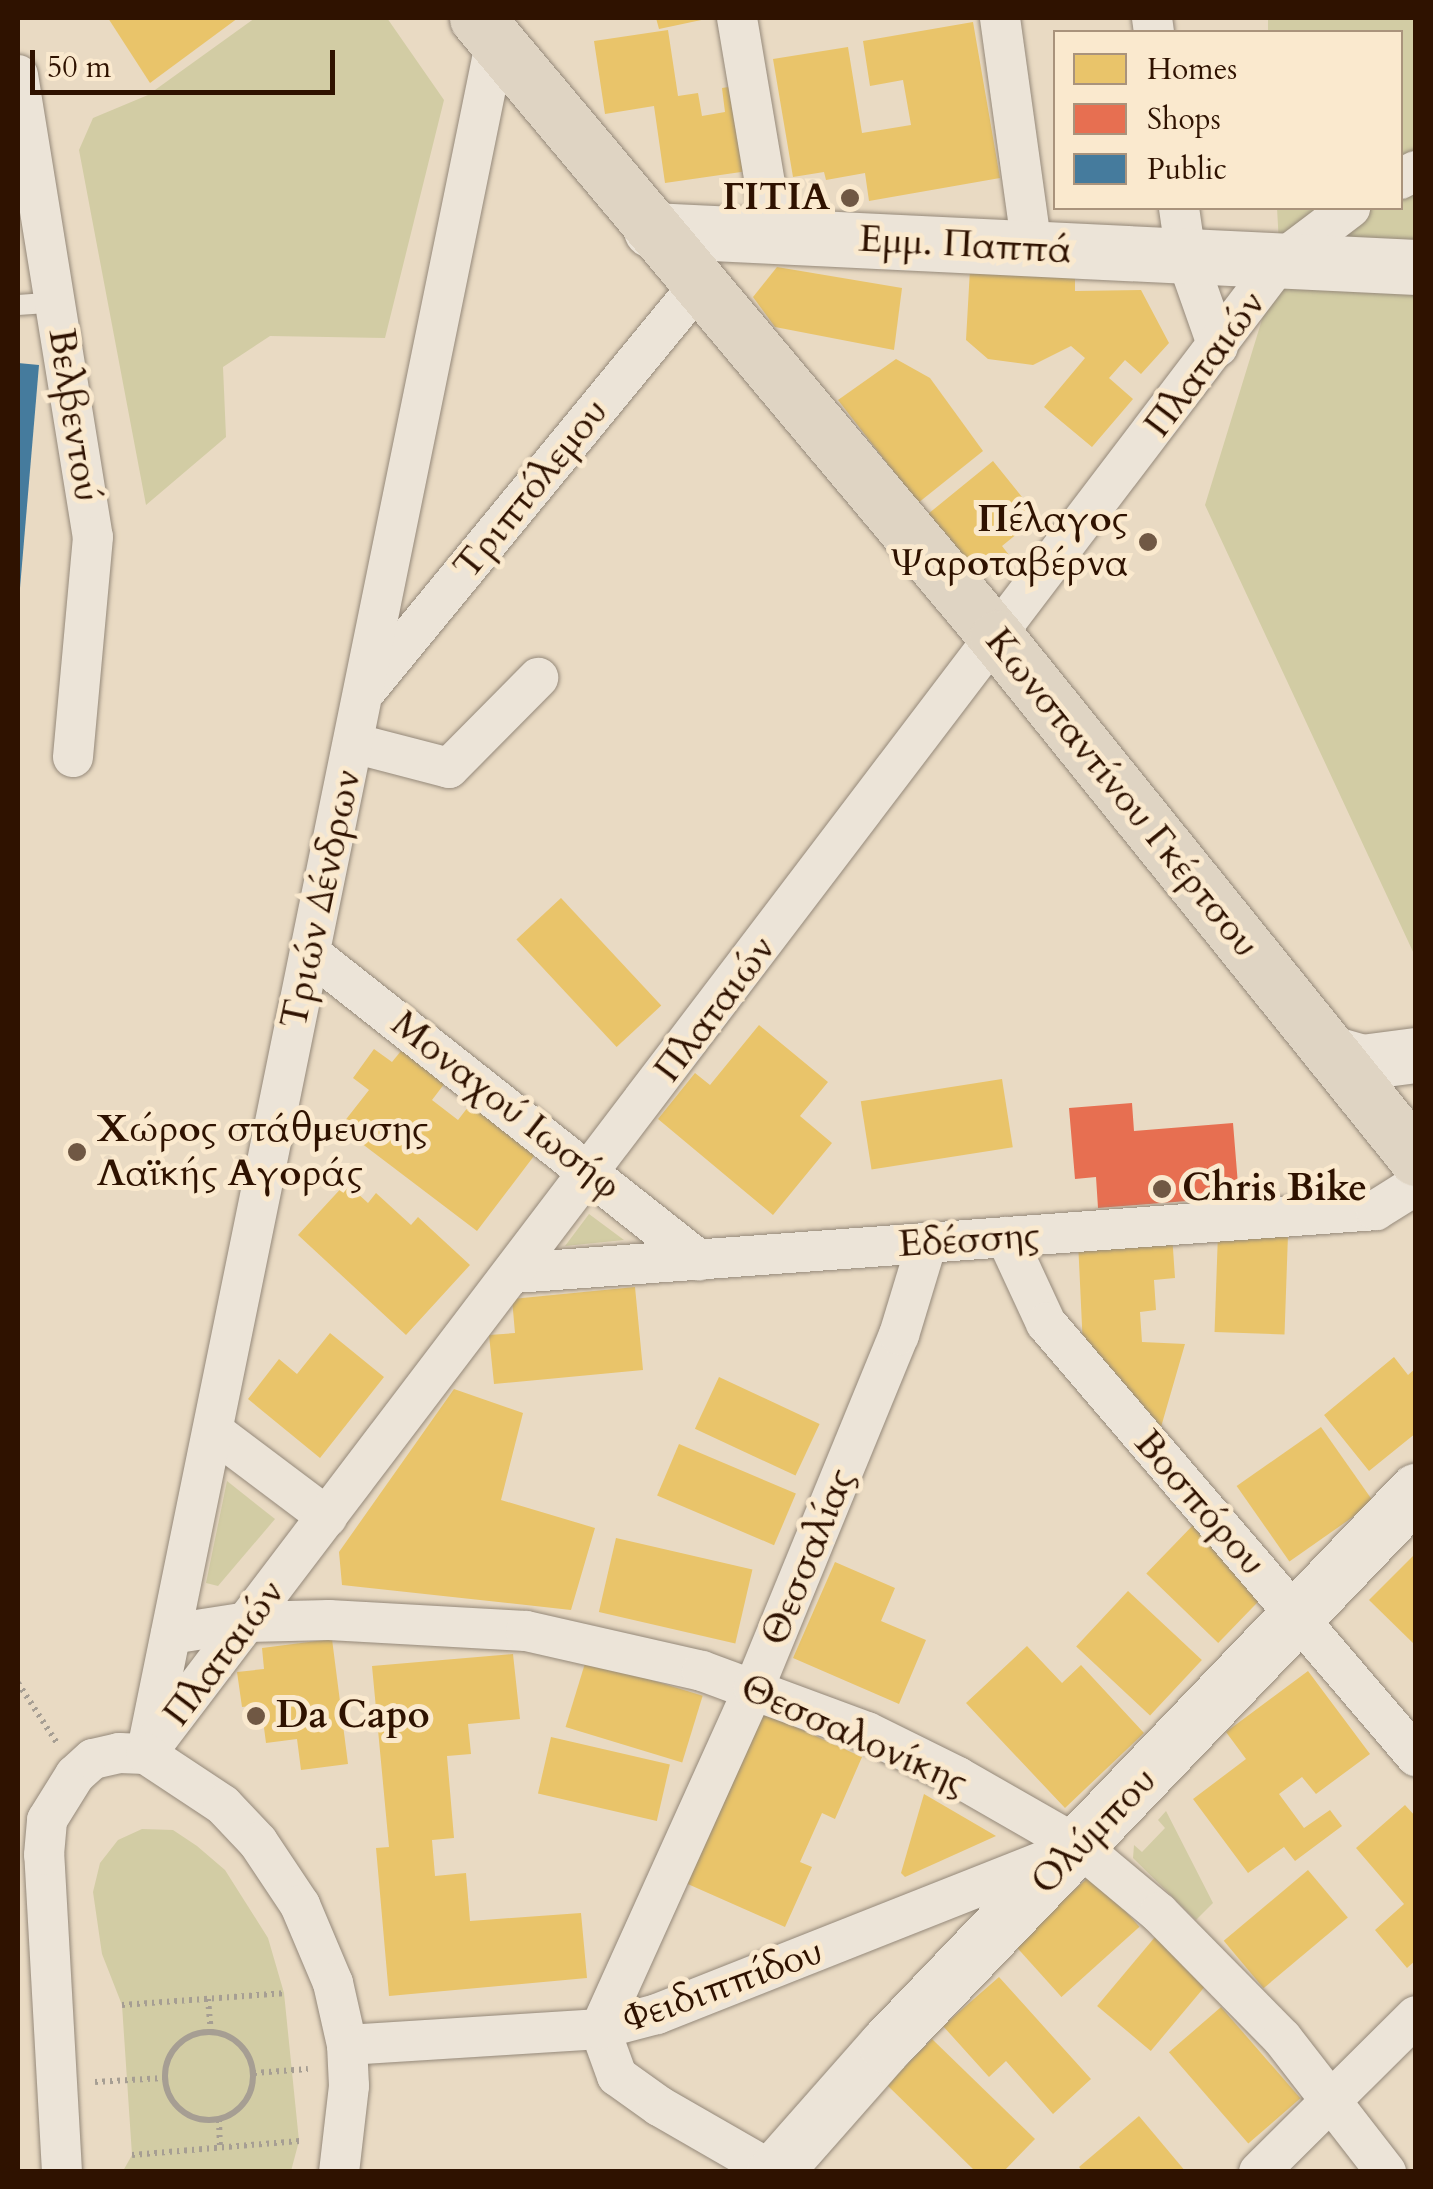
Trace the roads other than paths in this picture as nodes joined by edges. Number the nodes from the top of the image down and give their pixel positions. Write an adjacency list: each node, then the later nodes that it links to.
1 (737, 18): 8 (street)
2 (1000, 18): 9 (street)
3 (486, 31): 6 (main road, Κωνσταντίνου Γκέρτσου); 17 (street, Τριών Δένδρων)
4 (18, 76): 13 (street, Βελβεντού)
5 (1347, 210): 10 (street)
6 (651, 230): 8 (street, Εμμ. Παππά); 12 (main road, Κωνσταντίνου Γκέρτσου)
7 (1182, 232): 9 (street, Εμμ. Παππά); 10 (street, Εμμ. Παππά); 14 (street)
8 (756, 235): 9 (street, Εμμ. Παππά); 12 (street)
9 (1032, 248)
10 (1280, 261): 11 (street, Εμμ. Παππά); 14 (street, Πλαταιών)
11 (1416, 267)
12 (698, 285): 15 (main road, Κωνσταντίνου Γκέρτσου); 17 (street, Τριπτόλεμου)
13 (37, 304): 19 (street, Βελβεντού)
14 (1218, 348): 15 (street, Πλαταιών)
15 (997, 638): 21 (main road, Κωνσταντίνου Γκέρτσου); 24 (street, Πλαταιών)
16 (538, 678): 18 (street)
17 (363, 693): 18 (street, Τριών Δένδρων)
18 (352, 744): 20 (street, Τριών Δένδρων)
19 (73, 757)
20 (310, 953): 24 (street, Μοναχού Ιωσήφ); 30 (street, Τριών Δένδρων)
21 (1334, 1054): 22 (street); 23 (main road, Κωνσταντίνου Γκέρτσου)
22 (1416, 1055)
23 (1416, 1158)
24 (591, 1172): 28 (street, Μοναχού Ιωσήφ); 29 (street, Πλαταιών)
25 (1416, 1185): 26 (street, Εδέσσης)
26 (1006, 1237): 27 (street, Εδέσσης); 33 (street, Βοσπόρου)
27 (927, 1243): 28 (street, Εδέσσης); 36 (street, Θεσσαλίας)
28 (699, 1260): 29 (street, Εδέσσης)
29 (515, 1274): 32 (street, Πλαταιών)
30 (213, 1431): 32 (street); 35 (street, Τριών Δένδρων)
31 (1416, 1491): 33 (street, Ολύμπου)
32 (327, 1517): 34 (street, Πλαταιών)
33 (1297, 1617): 38 (street, Βοσπόρου); 39 (street, Ολύμπου)
34 (248, 1622): 35 (street, Θεσσαλονίκης); 36 (street, Θεσσαλονίκης); 37 (street, Πλαταιών)
35 (171, 1634): 37 (street, Τριών Δένδρων)
36 (754, 1688): 39 (street, Θεσσαλονίκης); 41 (street, Θεσσαλίας)
37 (146, 1754): 42 (street); 44 (street)
38 (1416, 1756)
39 (1080, 1847): 41 (street, Φειδιππίδου); 43 (street, Θεσσαλονίκης); 46 (street, Ολύμπου)
40 (1416, 2016): 43 (street)
41 (600, 2029): 42 (street, Φειδιππίδου); 46 (street)
42 (347, 2055): 45 (street)
43 (1333, 2098): 47 (street); 48 (street, Θεσσαλονίκης)
44 (62, 2172)
45 (339, 2172)
46 (774, 2172)
47 (1259, 2172)
48 (1386, 2172)

